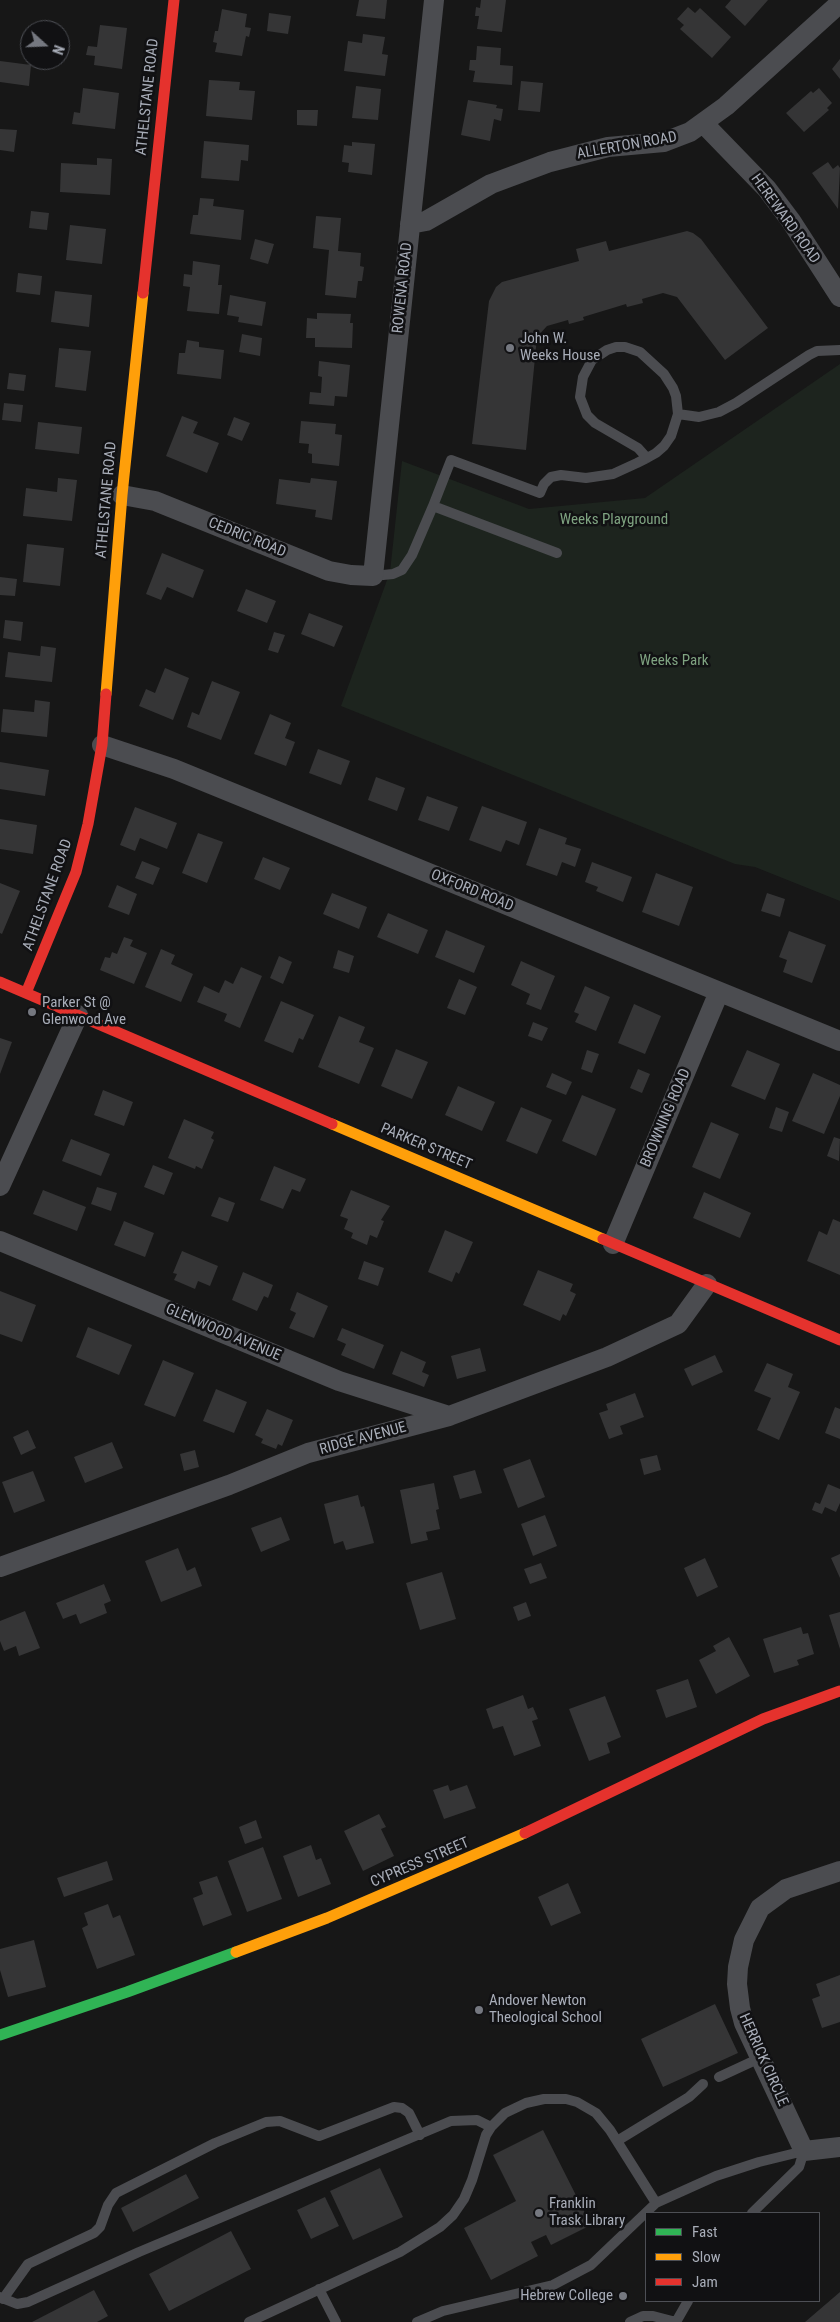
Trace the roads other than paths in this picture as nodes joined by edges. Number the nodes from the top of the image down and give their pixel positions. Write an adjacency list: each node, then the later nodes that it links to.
1 (174, 0): 10 (street, ATHELSTANE ROAD)
2 (434, 0): 5 (street, ROWENA ROAD)
3 (840, 3): 4 (street, ALLERTON ROAD)
4 (704, 124): 5 (street, ALLERTON ROAD); 6 (street, HEREWARD ROAD)
5 (410, 224): 13 (street, ROWENA ROAD)
6 (840, 297)
7 (840, 350): 8 (lane)
8 (678, 414): 9 (lane); 9 (lane)
9 (647, 458): 11 (lane)
10 (122, 495): 13 (street, CEDRIC ROAD); 14 (street, ATHELSTANE ROAD)
11 (433, 506): 12 (lane); 13 (lane)
12 (557, 553)
13 (373, 576)
14 (102, 744): 16 (street, OXFORD ROAD); 17 (street, ATHELSTANE ROAD)
15 (0, 982): 17 (street, PARKER STREET)
16 (718, 992): 19 (street, OXFORD ROAD); 22 (street, BROWNING ROAD)
17 (26, 993): 18 (street, PARKER STREET)
18 (78, 1015): 20 (street); 22 (street, PARKER STREET)
19 (840, 1041)
20 (0, 1186)
21 (0, 1241): 25 (street, GLENWOOD AVENUE)
22 (613, 1244): 23 (street, PARKER STREET)
23 (707, 1284): 24 (street, PARKER STREET); 25 (street, RIDGE AVENUE)
24 (840, 1340)
25 (449, 1416): 26 (street, RIDGE AVENUE)
26 (0, 1567)
27 (840, 1691): 29 (street, CYPRESS STREET)
28 (840, 1871): 30 (street, HERRICK CIRCLE)
29 (0, 2035)
30 (760, 2058): 31 (lane); 37 (street, HERRICK CIRCLE)
31 (718, 2077)
32 (703, 2084): 35 (lane)
33 (491, 2126): 34 (lane); 35 (lane); 42 (lane)
34 (420, 2135): 43 (lane); 43 (lane)
35 (617, 2141): 38 (lane)
36 (840, 2147): 37 (street)
37 (804, 2152): 38 (lane); 40 (lane)
38 (656, 2204): 39 (lane)
39 (647, 2212)
40 (753, 2212)
41 (645, 2214): 47 (lane)
42 (319, 2289): 45 (lane); 46 (lane)
43 (2, 2298)
44 (687, 2302): 49 (lane)
45 (249, 2322)
46 (336, 2322)
47 (417, 2322)
48 (630, 2322): 49 (lane)
49 (676, 2322)

